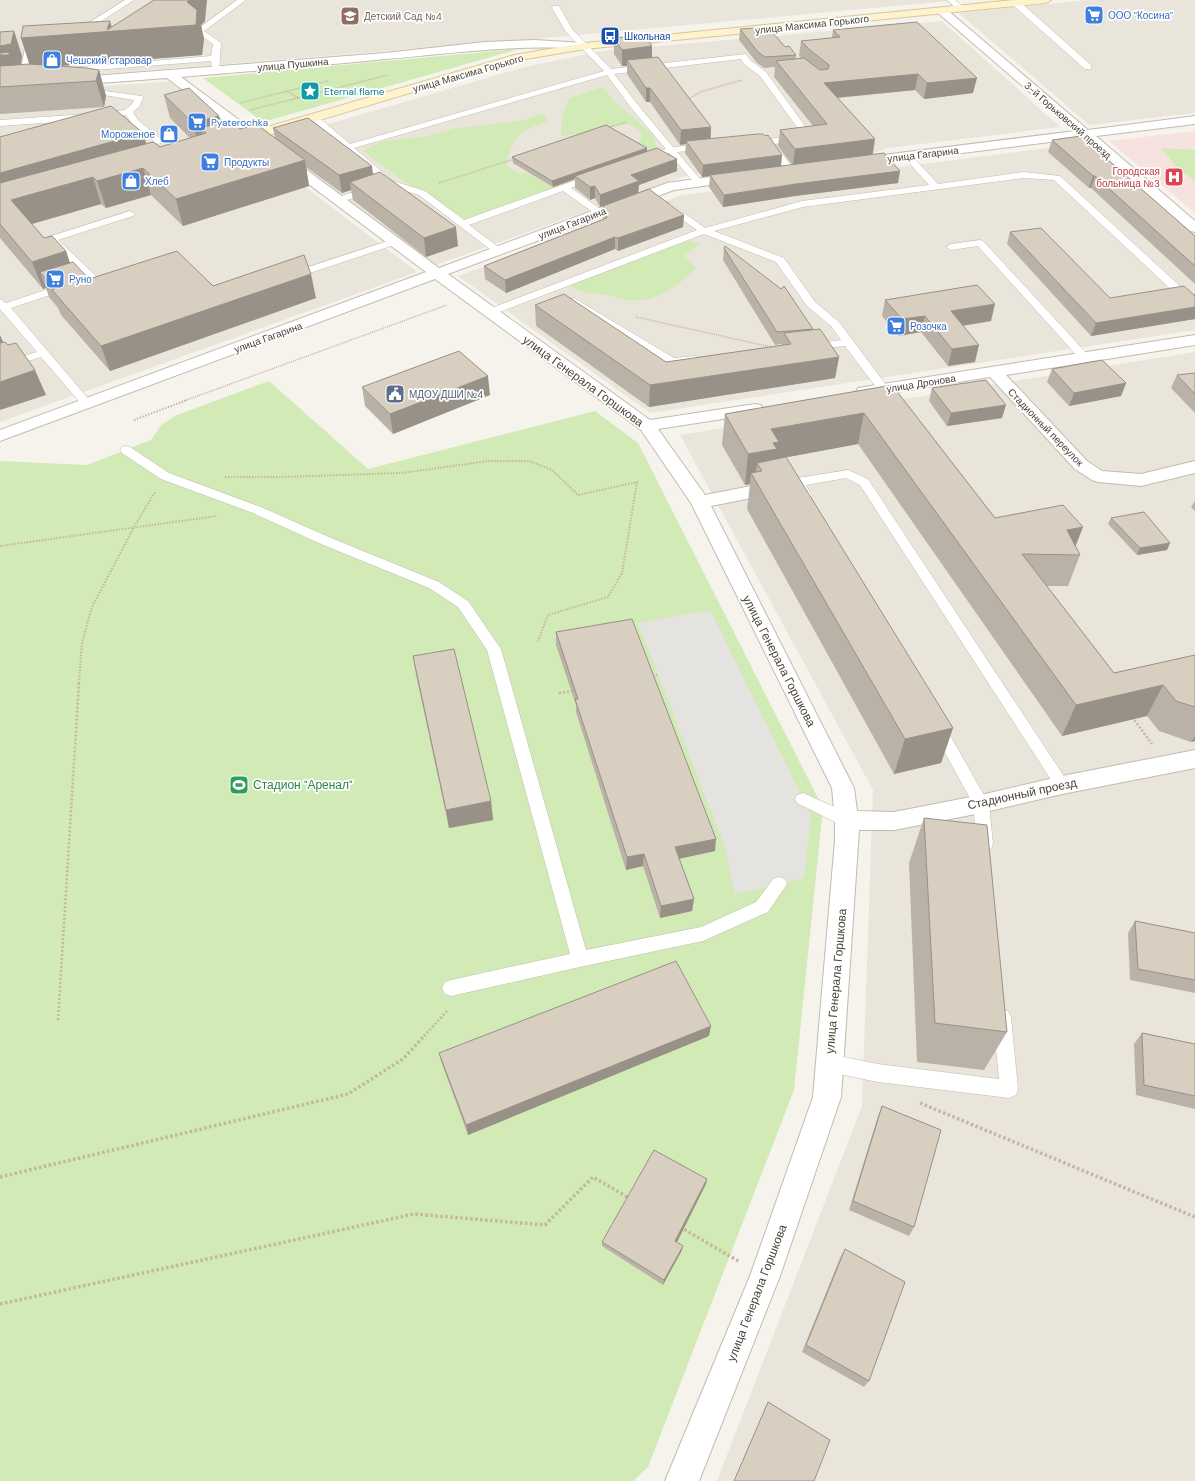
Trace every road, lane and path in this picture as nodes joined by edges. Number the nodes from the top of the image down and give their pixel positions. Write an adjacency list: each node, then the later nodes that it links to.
1 (130, 0): 9 (lane)
2 (242, 0): 12 (lane)
3 (951, 0): 7 (lane)
4 (1046, 0): 5 (street, улица Максима Горького)
5 (1016, 3): 7 (street, улица Максима Горького); 13 (lane)
6 (556, 8): 11 (lane)
7 (962, 9): 8 (street, улица Максима Горького)
8 (942, 11): 11 (street, улица Максима Горького); 35 (street, 3-й Горьковский проезд)
9 (72, 36)
10 (30, 40): 20 (lane)
11 (585, 46): 15 (street, улица Пушкина); 16 (lane); 30 (street, улица Максима Горького)
12 (215, 58): 14 (lane); 15 (lane)
13 (1088, 67)
14 (64, 70)
15 (216, 71): 19 (street, улица Пушкина)
16 (609, 72): 18 (lane); 31 (lane); 42 (lane)
17 (395, 73): 25 (path)
18 (766, 73): 26 (path); 40 (lane)
19 (170, 74): 22 (street, улица Пушкина); 27 (street, улица Генерала Горшкова)
20 (26, 79): 23 (street)
21 (332, 80): 24 (path)
22 (64, 85): 28 (lane)
23 (8, 86)
24 (287, 91): 25 (path); 27 (path)
25 (298, 98): 29 (path)
26 (683, 102)
27 (216, 109): 29 (street, улица Генерала Горшкова)
28 (128, 112): 33 (lane); 37 (lane)
29 (226, 116): 36 (street, улица Генерала Горшкова)
30 (314, 118): 36 (street, улица Максима Горького); 42 (lane)
31 (644, 118): 34 (path); 43 (lane)
32 (1195, 120): 35 (street, улица Гагарина)
33 (0, 123)
34 (600, 130)
35 (1084, 134): 44 (street, улица Гагарина); 63 (street, 3-й Горьковский проезд)
36 (251, 136): 39 (street, улица Максима Горького); 59 (street, улица Генерала Горшкова)
37 (159, 141)
38 (757, 141): 40 (lane)
39 (228, 142)
40 (769, 142): 49 (lane)
41 (718, 145): 43 (lane)
42 (348, 147): 54 (lane)
43 (671, 150): 46 (lane); 53 (lane)
44 (907, 156): 47 (street, улица Гагарина); 55 (lane)
45 (515, 159): 57 (path)
46 (635, 162)
47 (842, 164)
48 (805, 169): 49 (street)
49 (790, 171): 50 (street)
50 (774, 173)
51 (600, 175): 56 (lane)
52 (751, 176): 53 (street, улица Гагарина)
53 (698, 182): 58 (street, улица Гагарина)
54 (390, 183): 57 (lane); 59 (lane)
55 (935, 186): 64 (lane); 73 (lane)
56 (564, 187): 60 (lane); 62 (lane)
57 (415, 191): 62 (lane)
58 (652, 193): 60 (street, улица Гагарина); 64 (lane)
59 (338, 200): 65 (street, улица Генерала Горшкова)
60 (600, 213): 67 (street, улица Гагарина)
61 (130, 214): 71 (lane)
62 (462, 224): 67 (lane)
63 (1195, 228)
64 (704, 231): 70 (lane); 77 (lane)
65 (394, 242): 68 (street, улица Генерала Горшкова); 69 (lane)
66 (951, 247): 80 (lane)
67 (498, 251): 68 (street, улица Гагарина)
68 (438, 274): 74 (street, улица Генерала Горшкова); 86 (street, улица Гагарина)
69 (282, 279)
70 (553, 288): 74 (lane); 81 (lane)
71 (2, 304): 79 (lane)
72 (451, 304): 88 (path)
73 (1195, 306)
74 (490, 312): 89 (street, улица Генерала Горшкова)
75 (632, 316): 78 (path)
76 (1195, 340): 80 (street, улица Дронова)
77 (849, 342): 78 (lane); 84 (lane)
78 (784, 350)
79 (44, 353): 82 (lane); 86 (lane)
80 (1084, 357): 83 (street, улица Дронова)
81 (709, 358)
82 (0, 368)
83 (994, 372): 84 (street, улица Дронова); 92 (street, Стадионный переулок)
84 (883, 389): 85 (street, улица Дронова)
85 (847, 395)
86 (87, 404): 90 (street, улица Гагарина)
87 (769, 407): 89 (street)
88 (134, 420)
89 (647, 426): 96 (street, улица Генерала Горшкова)
90 (0, 436)
91 (126, 450): 93 (lane)
92 (1195, 467)
93 (165, 476): 99 (path); 116 (lane)
94 (223, 477): 101 (path)
95 (798, 482): 96 (street); 97 (lane); 110 (lane)
96 (700, 502): 113 (street, улица Генерала Горшкова)
97 (814, 510)
98 (218, 515): 99 (path)
99 (134, 527): 100 (path); 119 (path)
100 (0, 546)
101 (538, 641)
102 (658, 675): 103 (path)
103 (648, 677)
104 (574, 690): 105 (path)
105 (559, 693)
106 (1130, 714): 109 (path)
107 (931, 715): 112 (lane)
108 (1195, 759): 109 (street, Стадионный проезд)
109 (1168, 765): 110 (street, Стадионный проезд)
110 (1062, 785): 112 (street, Стадионный проезд)
111 (803, 799): 113 (lane)
112 (982, 804): 113 (street, Стадионный проезд); 114 (lane)
113 (847, 820): 120 (street, улица Генерала Горшкова)
114 (987, 859)
115 (779, 884): 116 (lane)
116 (580, 959): 117 (lane)
117 (452, 997): 122 (path)
118 (1001, 1002): 120 (lane)
119 (58, 1020)
120 (829, 1063): 126 (street, улица Генерала Горшкова)
121 (917, 1102): 124 (path)
122 (0, 1177)
123 (634, 1201): 127 (path)
124 (1195, 1217)
125 (675, 1224): 126 (path)
126 (765, 1276): 128 (street, улица Генерала Горшкова)
127 (0, 1304)
128 (682, 1481)

